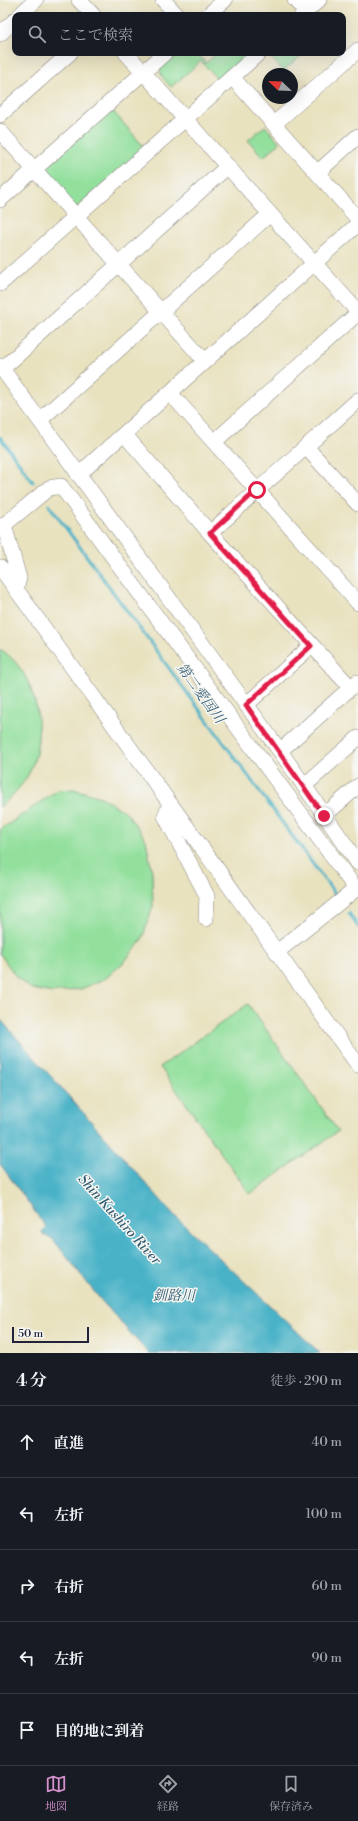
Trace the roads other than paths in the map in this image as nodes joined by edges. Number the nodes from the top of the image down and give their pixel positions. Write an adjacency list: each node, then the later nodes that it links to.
1 (36, 0): 7 (street)
2 (79, 0): 8 (street)
3 (163, 0): 9 (street)
4 (225, 0): 10 (street)
5 (295, 0): 11 (street)
6 (319, 0): 12 (street)
7 (23, 12)
8 (90, 12)
9 (174, 12)
10 (211, 12)
11 (303, 12)
12 (305, 12)
13 (12, 23): 14 (street)
14 (0, 34)
15 (358, 50): 24 (street)
16 (67, 56): 22 (street)
17 (129, 56): 20 (street)
18 (162, 56): 20 (street)
19 (256, 56): 21 (street)
20 (143, 72): 23 (street); 28 (street)
21 (232, 77): 23 (street); 24 (street)
22 (0, 115)
23 (186, 120): 27 (street); 32 (street)
24 (274, 124): 29 (street)
25 (0, 131): 28 (street)
26 (358, 136): 29 (street)
27 (228, 166): 31 (street); 36 (street)
28 (35, 169): 30 (street); 32 (street)
29 (317, 173): 33 (street)
30 (0, 200)
31 (270, 214): 35 (street); 39 (street)
32 (76, 217): 36 (street); 37 (street)
33 (358, 219)
34 (358, 224): 35 (street)
35 (314, 264): 38 (street); 40 (street)
36 (118, 265): 39 (street); 41 (street)
37 (0, 284)
38 (358, 312): 46 (street)
39 (161, 313): 40 (street); 44 (street)
40 (205, 361): 42 (street)
41 (1, 368): 44 (street)
42 (170, 392): 45 (street); 46 (street)
43 (358, 400): 47 (street)
44 (40, 420): 48 (street)
45 (124, 434): 48 (street); 51 (street)
46 (214, 442): 49 (street)
47 (306, 447): 49 (street); 50 (street)
48 (78, 475): 57 (street)
49 (257, 490): 51 (street); 54 (street)
50 (355, 495)
51 (210, 533): 55 (street)
52 (0, 567): 53 (street)
53 (16, 590): 62 (street); 66 (street)
54 (358, 603)
55 (311, 646): 56 (street); 57 (street)
56 (354, 685): 59 (street)
57 (246, 705): 59 (street)
58 (358, 738): 60 (street)
59 (280, 751): 60 (street)
60 (304, 786): 63 (street)
61 (358, 786): 63 (street)
62 (170, 804): 65 (street); 66 (street)
63 (324, 816): 64 (street)
64 (358, 863)
65 (206, 920)
66 (277, 952): 67 (street)
67 (358, 1065)

